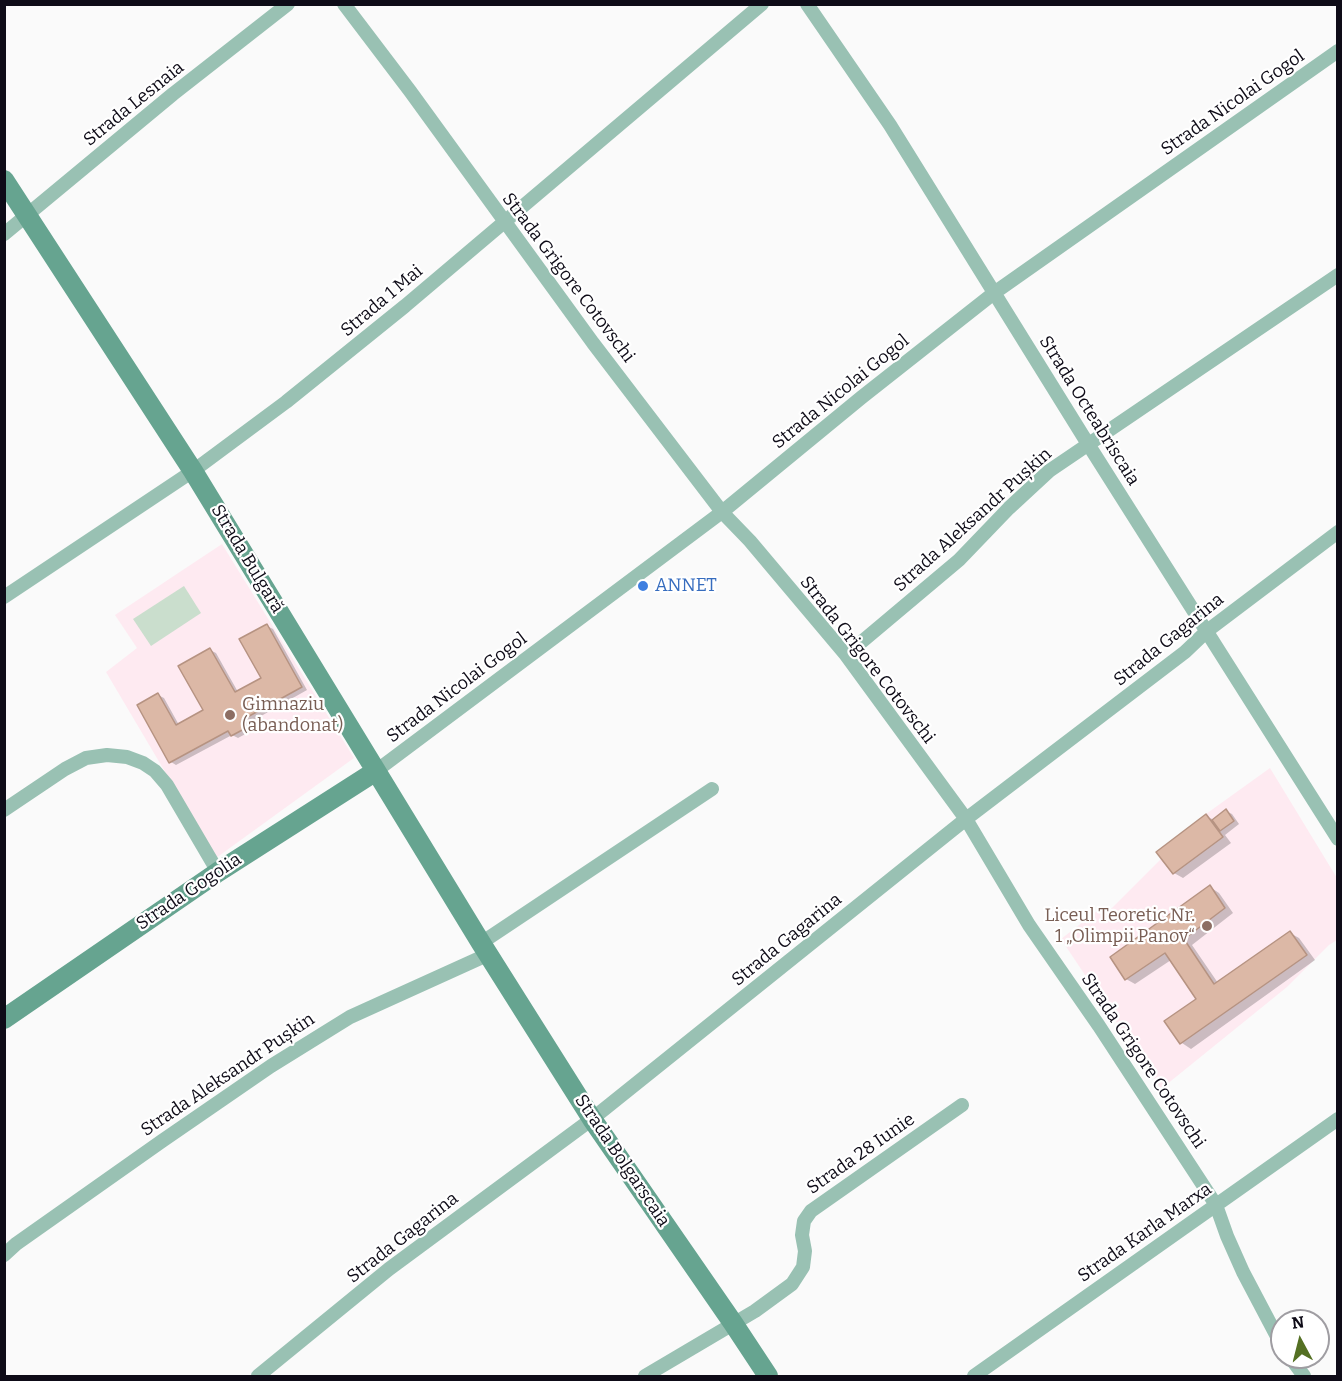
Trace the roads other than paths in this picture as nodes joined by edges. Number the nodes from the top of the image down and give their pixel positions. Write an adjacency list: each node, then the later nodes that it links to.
1 (288, 4): 7 (street, Strada Lesnaia)
2 (344, 4): 8 (street, Strada Grigore Cotovschi)
3 (762, 4): 8 (street, Strada 1 Mai)
4 (807, 4): 11 (street, Strada Octeabriscaia)
5 (1338, 51): 11 (street, Strada Nicolai Gogol)
6 (4, 180): 7 (street, Strada Bulgară)
7 (27, 216): 9 (street, Strada Lesnaia); 13 (street, Strada Bulgară)
8 (503, 222): 13 (street, Strada 1 Mai); 14 (street, Strada Grigore Cotovschi)
9 (4, 234)
10 (1338, 275): 12 (street, Strada Aleksandr Pușkin)
11 (994, 293): 12 (street, Strada Octeabriscaia); 14 (street, Strada Nicolai Gogol)
12 (1088, 444): 17 (street, Strada Octeabriscaia); 18 (street, Strada Aleksandr Pușkin)
13 (193, 471): 16 (street, Strada 1 Mai); 19 (street, Strada Bulgară)
14 (722, 512): 18 (street, Strada Grigore Cotovschi); 19 (street, Strada Nicolai Gogol)
15 (1338, 532): 17 (street, Strada Gagarina)
16 (4, 597)
17 (1207, 631): 22 (street, Strada Gagarina); 23 (street, Strada Octeabriscaia)
18 (846, 656): 22 (street, Strada Grigore Cotovschi)
19 (376, 771): 24 (street, Strada Gogolia); 25 (street, Strada Bulgară)
20 (712, 789): 25 (street, Strada Aleksandr Pușkin)
21 (4, 810): 24 (street)
22 (966, 819): 28 (street, Strada Gagarina); 30 (street, Strada Grigore Cotovschi)
23 (1338, 839)
24 (218, 872): 26 (street, Strada Gogolia)
25 (485, 949): 28 (street, Strada Bolgarscaia); 31 (street, Strada Aleksandr Pușkin)
26 (4, 1019)
27 (962, 1105): 32 (street, Strada 28 Iunie)
28 (592, 1119): 32 (street, Strada Bolgarscaia); 34 (street, Strada Gagarina)
29 (1338, 1119): 30 (street, Strada Karla Marxa)
30 (1216, 1205): 33 (street, Strada Grigore Cotovschi); 37 (street, Strada Karla Marxa)
31 (4, 1255)
32 (734, 1323): 35 (street, Strada 28 Iunie); 36 (street, Strada Bolgarscaia)
33 (1270, 1323)
34 (258, 1377)
35 (645, 1377)
36 (768, 1377)
37 (974, 1377)

